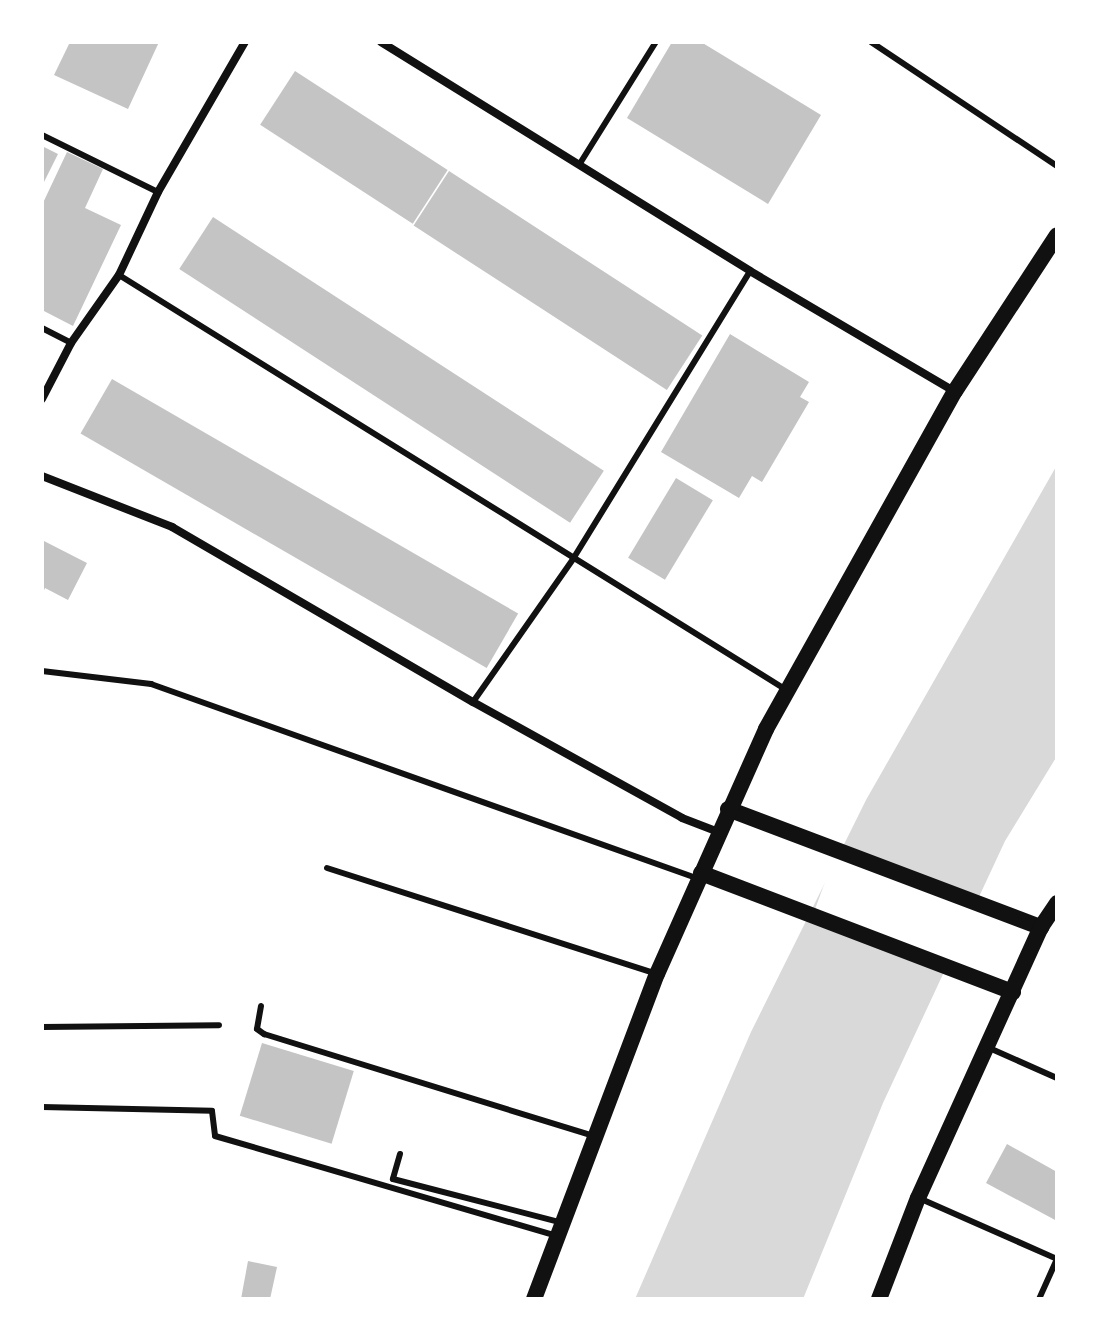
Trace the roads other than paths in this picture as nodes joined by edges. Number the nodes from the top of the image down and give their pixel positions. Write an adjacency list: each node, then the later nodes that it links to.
1 (245, 42): 8 (street)
2 (381, 42): 6 (street)
3 (656, 42): 6 (lane)
4 (871, 42): 7 (lane)
5 (42, 135): 8 (lane)
6 (579, 165): 10 (street)
7 (1057, 166)
8 (158, 192): 11 (street)
9 (1057, 235): 14 (main road)
10 (750, 271): 14 (street); 17 (lane)
11 (119, 275): 13 (street); 17 (lane)
12 (42, 328): 13 (lane)
13 (71, 343): 15 (street)
14 (955, 391): 19 (main road)
15 (42, 399)
16 (42, 476): 20 (street)
17 (573, 559): 19 (lane); 20 (lane)
18 (42, 671): 24 (lane)
19 (787, 691): 21 (main road)
20 (473, 702): 22 (street)
21 (728, 809): 22 (main road); 26 (main road)
22 (718, 832): 24 (main road)
23 (327, 868): 27 (lane)
24 (700, 876): 27 (main road); 28 (main road)
25 (1057, 903): 26 (main road)
26 (1041, 927): 28 (main road)
27 (657, 974): 35 (main road)
28 (1013, 992): 32 (main road)
29 (261, 1006): 35 (lane)
30 (219, 1025): 31 (lane)
31 (42, 1027)
32 (987, 1047): 33 (lane); 37 (main road)
33 (1057, 1078)
34 (42, 1107): 38 (lane)
35 (593, 1136): 38 (main road)
36 (400, 1154): 38 (lane)
37 (918, 1198): 39 (lane); 41 (main road)
38 (560, 1230): 40 (main road)
39 (1057, 1259): 42 (lane)
40 (534, 1299)
41 (879, 1299)
42 (1039, 1299)

